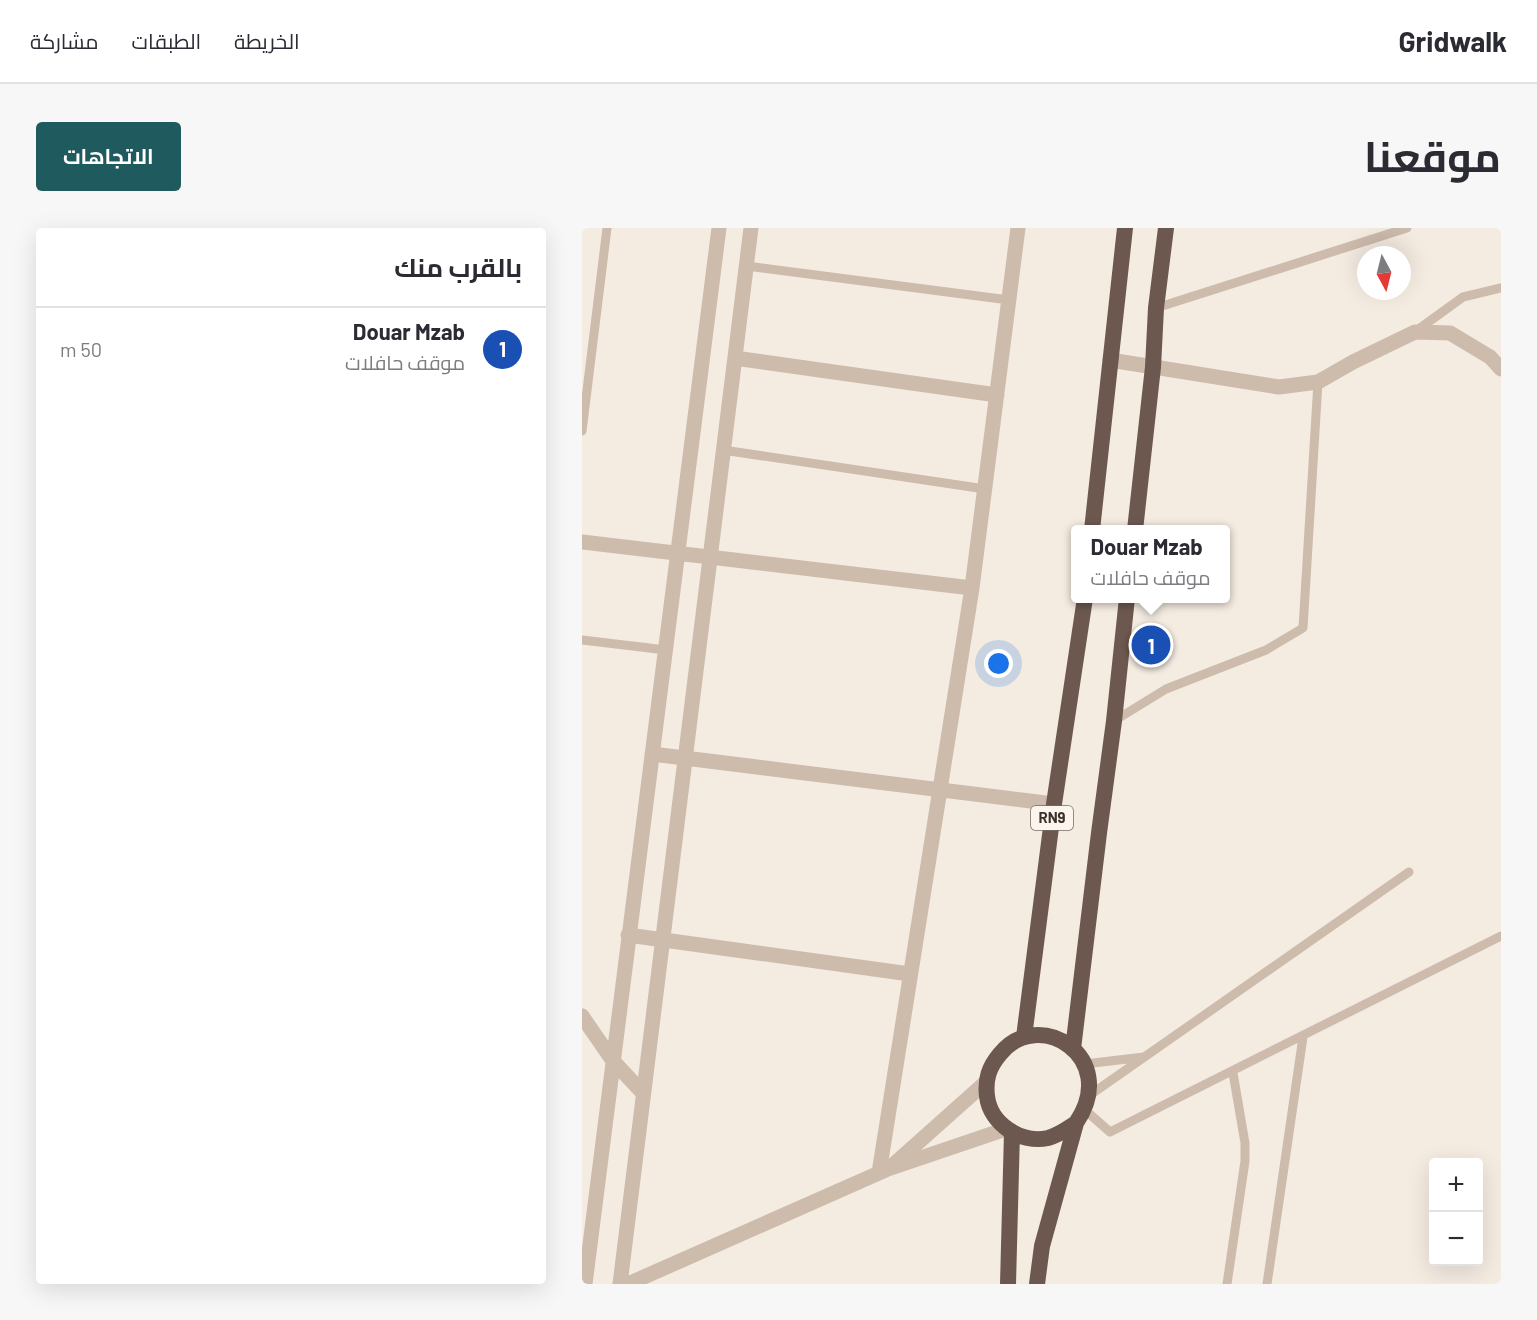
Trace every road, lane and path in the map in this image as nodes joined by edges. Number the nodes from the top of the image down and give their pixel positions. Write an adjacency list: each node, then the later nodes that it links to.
1 (608, 228): 19 (lane)
2 (719, 228): 25 (street)
3 (751, 228): 8 (street)
4 (1018, 228): 10 (street)
5 (1125, 228): 14 (highway)
6 (1166, 228): 11 (highway)
7 (1407, 228): 11 (lane)
8 (746, 266): 10 (lane); 13 (street)
9 (1501, 288): 12 (lane)
10 (1009, 300): 18 (street)
11 (1156, 308): 15 (highway)
12 (1415, 332): 16 (street); 17 (street)
13 (735, 358): 18 (street); 20 (street)
14 (1110, 360): 15 (street); 22 (highway)
15 (1153, 367): 17 (street); 23 (highway)
16 (1501, 369)
17 (1318, 382): 32 (lane)
18 (997, 395): 21 (street)
19 (582, 431)
20 (723, 450): 21 (lane); 26 (street)
21 (985, 489): 27 (street)
22 (1093, 525)
23 (1136, 525)
24 (582, 542): 25 (street)
25 (677, 554): 26 (street); 31 (street)
26 (710, 558): 27 (street); 34 (street)
27 (972, 588): 35 (street)
28 (1083, 603): 36 (highway, RN9)
29 (1126, 603): 32 (highway)
30 (582, 640): 31 (lane)
31 (666, 650): 33 (street)
32 (1114, 721): 45 (highway)
33 (652, 754): 34 (street); 38 (street)
34 (685, 758): 35 (street); 40 (street)
35 (940, 790): 36 (street); 41 (street)
36 (1054, 804): 43 (highway, RN9)
37 (1409, 872): 46 (lane)
38 (628, 935): 40 (street); 47 (street)
39 (1501, 936): 44 (lane)
40 (662, 940): 41 (street); 51 (street)
41 (910, 974): 54 (street)
42 (582, 1016): 47 (street)
43 (1024, 1037): 45 (highway); 50 (highway)
44 (1303, 1037): 49 (lane); 61 (lane)
45 (1073, 1049): 48 (highway)
46 (1146, 1057): 48 (lane); 52 (lane)
47 (613, 1061): 51 (street); 55 (street)
48 (1085, 1064): 52 (highway)
49 (1233, 1072): 52 (lane); 60 (lane)
50 (986, 1082): 53 (highway); 54 (street)
51 (643, 1093): 56 (street)
52 (1084, 1109): 53 (highway); 59 (highway)
53 (1009, 1130): 54 (street); 58 (highway)
54 (883, 1171): 57 (street)
55 (585, 1284)
56 (620, 1284)
57 (628, 1284)
58 (1008, 1284)
59 (1037, 1284)
60 (1227, 1284)
61 (1267, 1284)

